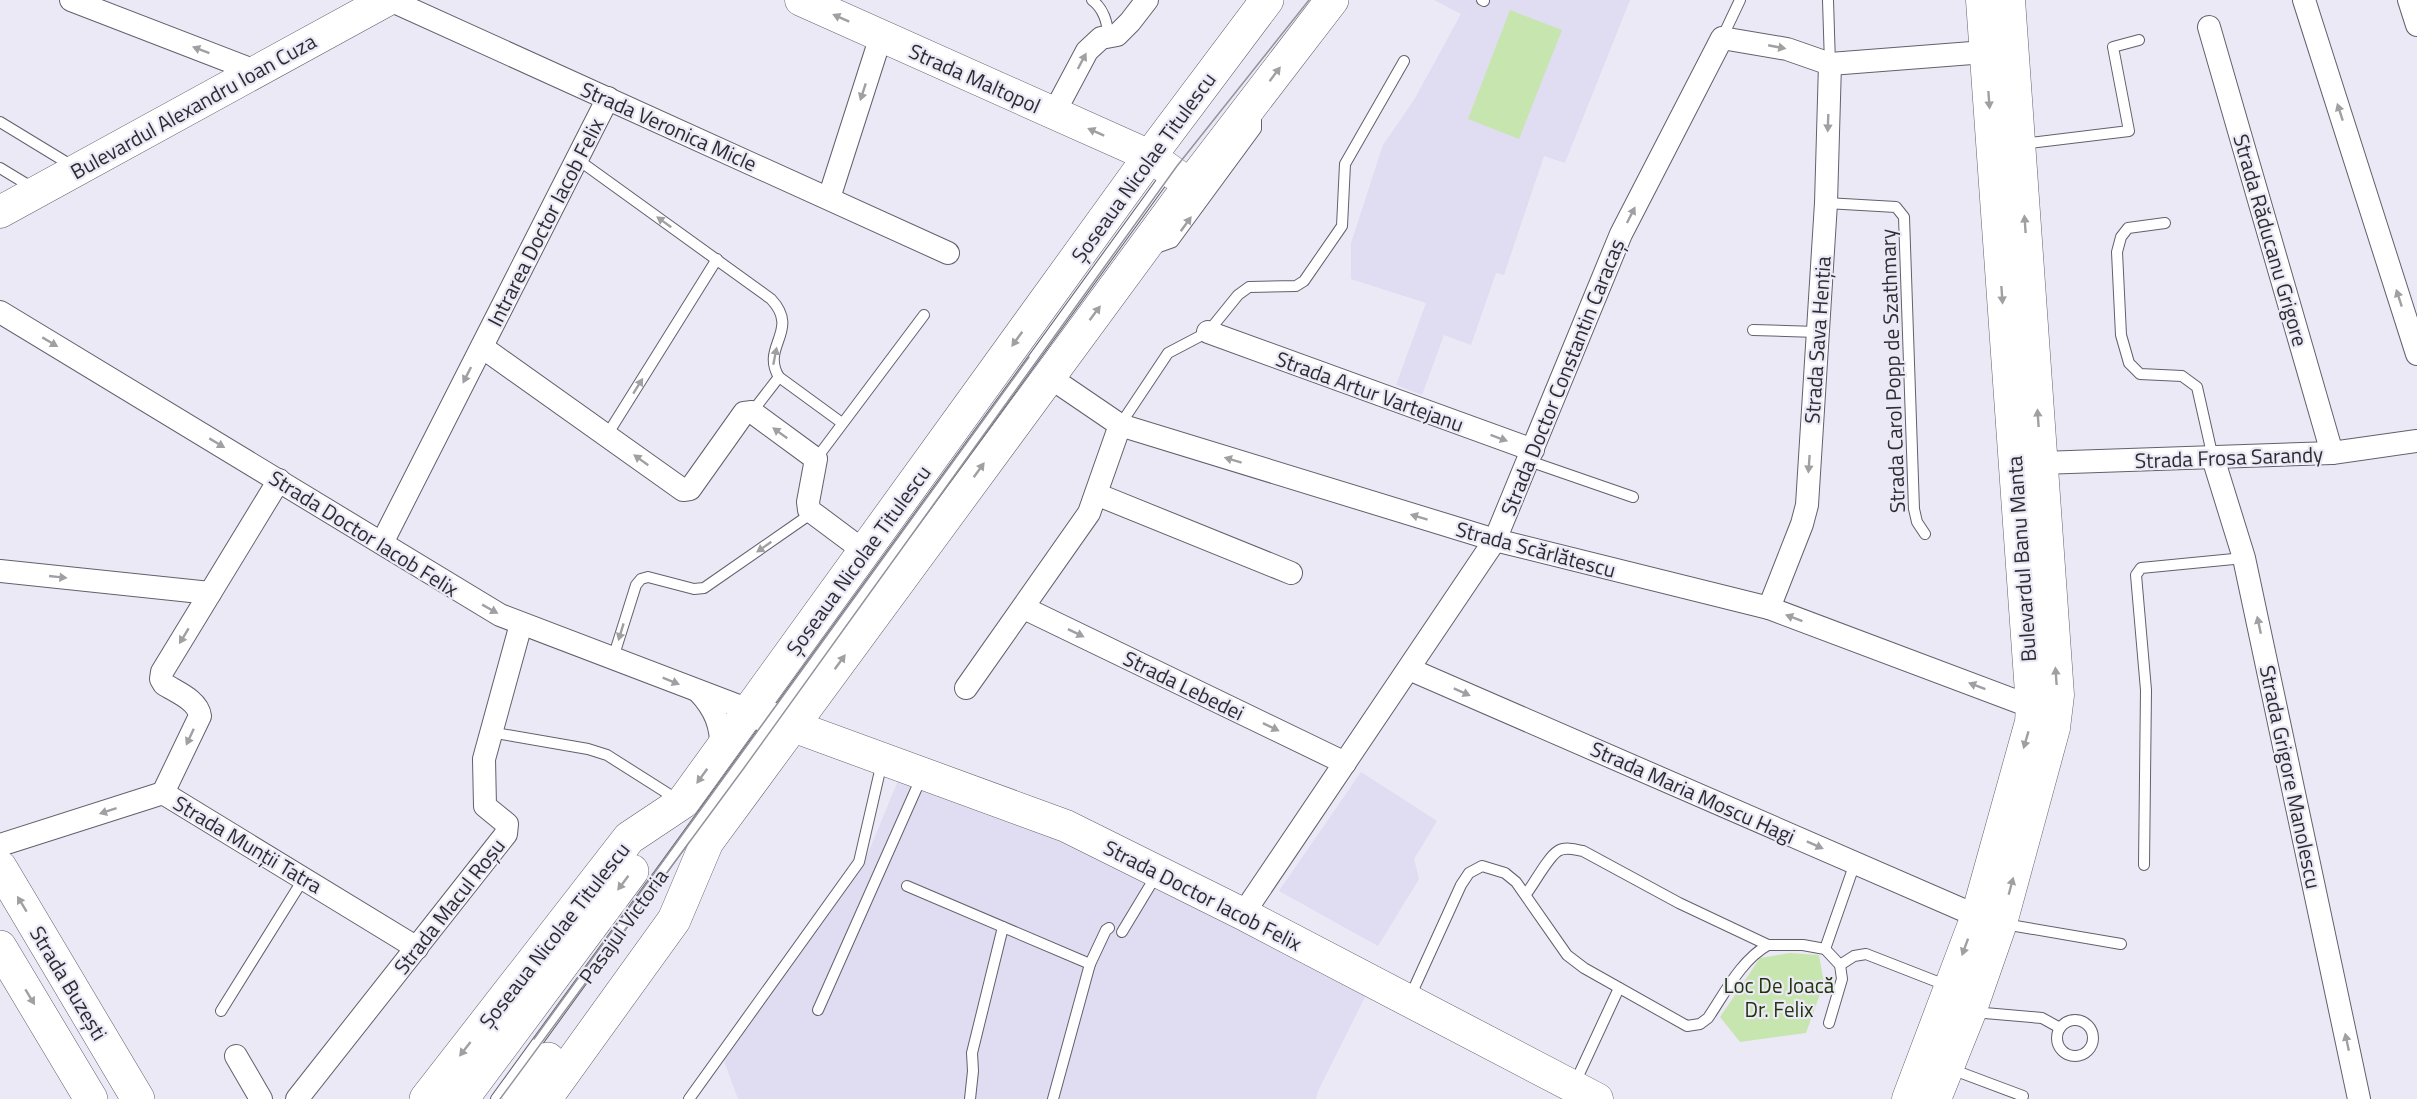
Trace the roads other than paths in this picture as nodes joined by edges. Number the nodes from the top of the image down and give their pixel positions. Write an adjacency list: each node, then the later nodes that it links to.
1 (71, 0): 23 (street, one-way to 1)
2 (388, 0): 23 (street, Bulevardul Alexandru Ioan Cuza); 24 (street, Strada Veronica Micle)
3 (801, 0): 16 (street, Strada Maltopol, one-way to 3)
4 (1092, 0): 17 (lane)
5 (1148, 0): 17 (street)
6 (1267, 0): 32 (main road, Șoseaua Nicolae Titulescu)
7 (1332, 0): 25 (main road, Șoseaua Nicolae Titulescu, one-way to 7)
8 (1740, 0): 18 (lane)
9 (1828, 0): 22 (lane)
10 (1982, 0): 20 (street, Bulevardul Banu Manta)
11 (2009, 0): 28 (street, Bulevardul Banu Manta)
12 (2304, 0): 47 (street, one-way to 12)
13 (2409, 0): 14 (street)
14 (2417, 25)
15 (2209, 27): 55 (street, Strada Răducanu Grigore)
16 (882, 36): 26 (street, Strada Maltopol); 34 (street, one-way to 34)
17 (1109, 37): 26 (street, one-way to 17)
18 (1722, 38): 22 (street, one-way to 22); 56 (street, Strada Doctor Constantin Caracaș, one-way to 18)
19 (2139, 40): 28 (lane)
20 (1985, 52): 22 (street); 79 (street, Bulevardul Banu Manta, one-way to 79)
21 (1404, 61): 44 (lane)
22 (1830, 64): 35 (street, Strada Sava Henția, one-way to 35)
23 (255, 71): 31 (street, Bulevardul Alexandru Ioan Cuza)
24 (608, 98): 29 (street, Intrarea Doctor Iacob Felix); 34 (street, Strada Veronica Micle)
25 (1255, 100): 32 (main road, Șoseaua Nicolae Titulescu); 39 (lane, one-way to 25)
26 (1054, 113): 32 (street, Strada Maltopol, one-way to 26)
27 (0, 122): 31 (lane)
28 (2019, 145): 59 (street, Bulevardul Banu Manta, one-way to 28)
29 (577, 159): 40 (lane, one-way to 29); 46 (street, Intrarea Doctor Iacob Felix)
30 (0, 168): 33 (lane)
31 (77, 169): 33 (street, Bulevardul Alexandru Ioan Cuza)
32 (1170, 170): 39 (main road, Șoseaua Nicolae Titulescu); 67 (main road, Șoseaua Nicolae Titulescu, one-way to 67); 80 (lane, Șoseaua Nicolae Titulescu)
33 (38, 191): 36 (street, Bulevardul Alexandru Ioan Cuza)
34 (829, 198): 38 (street, Strada Veronica Micle)
35 (1826, 203): 45 (street, Strada Sava Henția); 64 (lane, Strada Carol Popp de Szathmary)
36 (0, 212)
37 (2164, 223): 57 (lane)
38 (948, 253)
39 (1139, 254): 48 (main road, Șoseaua Nicolae Titulescu, one-way to 39)
40 (717, 260): 49 (lane, one-way to 40); 53 (lane, one-way to 40)
41 (0, 312): 60 (street, Strada Doctor Iacob Felix, one-way to 60)
42 (924, 315): 51 (lane)
43 (1753, 330): 45 (lane)
44 (1208, 332): 52 (lane); 56 (street, Strada Artur Vartejanu, one-way to 56)
45 (1817, 332): 73 (street, Strada Sava Henția, one-way to 73)
46 (482, 347): 53 (street, Intrarea Doctor Iacob Felix); 66 (street, Intrarea Doctor Iacob Felix, one-way to 66)
47 (2417, 354)
48 (1048, 376): 52 (street, Strada Scărlătescu); 80 (main road, Șoseaua Nicolae Titulescu, one-way to 48)
49 (779, 377): 50 (lane); 51 (lane)
50 (752, 412): 53 (street, Intrarea Doctor Iacob Felix, one-way to 53); 58 (street, one-way to 50)
51 (842, 423): 58 (lane)
52 (1120, 425): 61 (street); 65 (street, Strada Scărlătescu, one-way to 52)
53 (607, 435)
54 (2417, 441): 55 (street, Strada Frosa Sarandy)
55 (2332, 453): 57 (street, Strada Frosa Sarandy)
56 (1531, 456): 62 (lane); 65 (street, Strada Doctor Constantin Caracaș)
57 (2213, 458): 59 (street, Strada Frosa Sarandy); 68 (street, Strada Grigore Manolescu)
58 (816, 459): 63 (street)
59 (2041, 463): 98 (street, Bulevardul Banu Manta, one-way to 59)
60 (279, 480): 66 (street, Strada Doctor Iacob Felix); 71 (street)
61 (1096, 494): 70 (street); 72 (street)
62 (1633, 497)
63 (812, 513): 67 (street); 75 (lane, one-way to 75)
64 (1925, 534)
65 (1495, 540): 73 (street, Strada Scărlătescu); 76 (street, Strada Doctor Constantin Caracaș)
66 (382, 543): 74 (street, Strada Doctor Iacob Felix, one-way to 74)
67 (864, 551): 80 (main road, Șoseaua Nicolae Titulescu)
68 (2244, 558): 91 (lane); 134 (street, Strada Grigore Manolescu, one-way to 68)
69 (0, 571): 71 (street, one-way to 71)
70 (1291, 573)
71 (210, 593): 86 (street, one-way to 86)
72 (1023, 608): 77 (street); 84 (street, Strada Lebedei, one-way to 84)
73 (1769, 608): 79 (street, Strada Scărlătescu, one-way to 73)
74 (521, 624): 75 (street, Strada Doctor Iacob Felix); 81 (street, Strada Macul Roșu)
75 (614, 658): 78 (street, Strada Doctor Iacob Felix, one-way to 78)
76 (1409, 669): 84 (street, Strada Doctor Constantin Caracaș); 90 (street, Strada Maria Moscu Hagi, one-way to 90)
77 (966, 688)
78 (699, 692): 80 (street, Strada Doctor Iacob Felix); 82 (street)
79 (2032, 707): 98 (street, Bulevardul Banu Manta, one-way to 98)
80 (772, 719): 82 (main road, Șoseaua Nicolae Titulescu); 83 (street, Strada Doctor Iacob Felix); 88 (main road, Șoseaua Nicolae Titulescu)
81 (490, 732): 87 (lane); 105 (street, Strada Macul Roșu)
82 (735, 751): 87 (main road, Șoseaua Nicolae Titulescu, one-way to 87); 126 (lane, Pasajul Victoria)
83 (883, 759): 85 (street, Strada Doctor Iacob Felix); 129 (lane)
84 (1345, 763): 97 (street, Strada Doctor Constantin Caracaș)
85 (924, 773): 93 (street, Strada Doctor Iacob Felix); 112 (lane)
86 (163, 793): 89 (street, Strada Munții Tatra, one-way to 89); 94 (street, Strada Munții Tatra)
87 (683, 802): 124 (main road, Șoseaua Nicolae Titulescu, one-way to 124); 125 (main road, Pasajul Victoria, one-way to 125)
88 (707, 842): 127 (main road, Pasajul Victoria); 128 (main road, Șoseaua Nicolae Titulescu)
89 (0, 845)
90 (1855, 863): 98 (street, Strada Maria Moscu Hagi); 106 (lane)
91 (2144, 865)
92 (0, 867): 121 (main road, Strada Buzești, one-way to 92)
93 (1159, 871): 97 (street, Strada Doctor Iacob Felix); 101 (lane)
94 (304, 878): 105 (street, Strada Munții Tatra); 113 (lane)
95 (907, 886): 99 (lane)
96 (1526, 894): 103 (lane); 109 (lane); 111 (lane)
97 (1243, 914): 111 (street, Strada Doctor Iacob Felix)
98 (1989, 920): 102 (lane); 110 (street, Bulevardul Banu Manta)
99 (1003, 927): 107 (lane); 130 (lane)
100 (1109, 927): 107 (lane)
101 (1122, 932)
102 (2121, 944)
103 (1768, 945): 106 (lane); 109 (lane)
104 (0, 947): 120 (main road, Strada Buzești, one-way to 120)
105 (417, 948): 123 (street, Strada Macul Roșu)
106 (1825, 949): 108 (lane)
107 (1090, 964): 131 (lane)
108 (1840, 965): 110 (lane); 114 (lane)
109 (1619, 988): 118 (lane)
110 (1960, 999): 115 (lane); 117 (street, Bulevardul Banu Manta); 132 (street, Bulevardul Banu Manta)
111 (1409, 1001): 118 (street, Strada Doctor Iacob Felix)
112 (818, 1010)
113 (221, 1011)
114 (1829, 1023)
115 (2060, 1028)
116 (236, 1056): 122 (street)
117 (1948, 1067): 119 (lane); 133 (street, Bulevardul Banu Manta)
118 (1580, 1095)
119 (2023, 1096)
120 (91, 1099)
121 (138, 1099)
122 (260, 1099)
123 (297, 1099)
124 (426, 1099)
125 (462, 1099)
126 (496, 1099)
127 (519, 1099)
128 (545, 1099)
129 (689, 1099)
130 (970, 1099)
131 (1053, 1099)
132 (1908, 1099)
133 (1935, 1099)
134 (2359, 1099)

